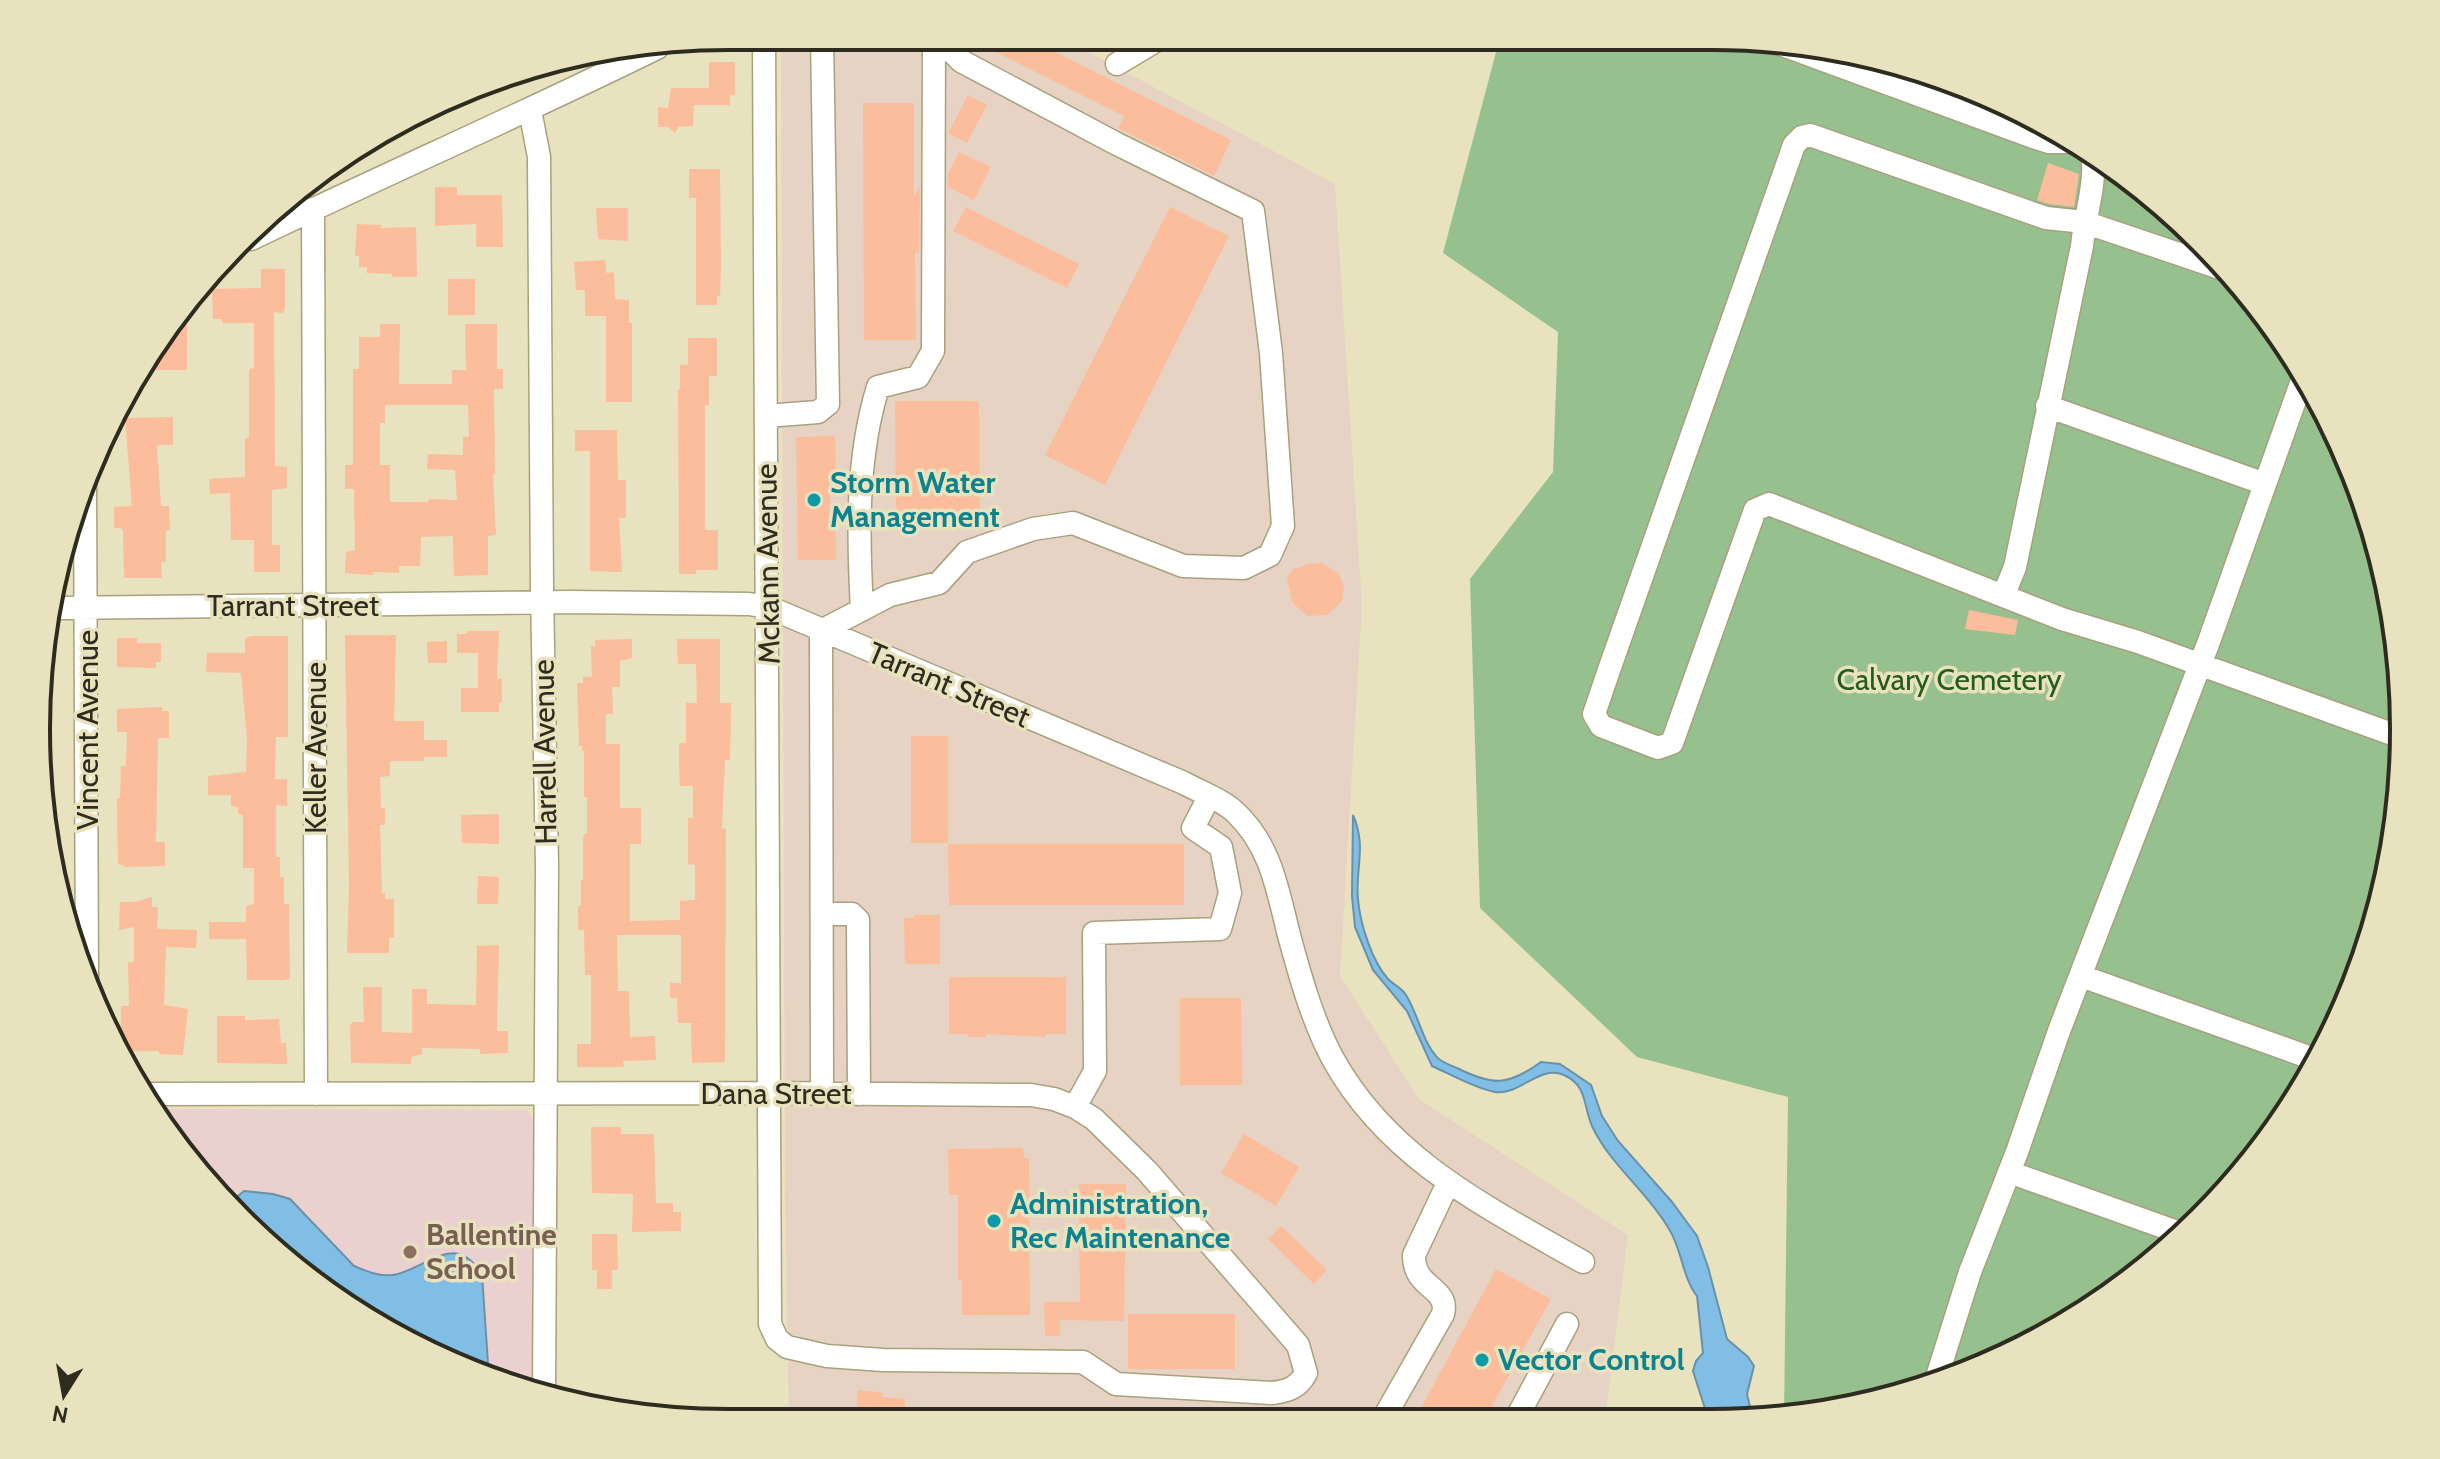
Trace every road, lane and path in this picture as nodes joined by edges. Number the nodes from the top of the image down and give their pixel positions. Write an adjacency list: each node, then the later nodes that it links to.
1 (764, 50): 18 (street, Mckann Avenue)
2 (822, 50): 18 (street)
3 (935, 50): 27 (street)
4 (950, 50): 27 (street)
5 (1140, 50): 8 (street)
6 (640, 56): 9 (street)
7 (1823, 60): 10 (street)
8 (1117, 64)
9 (530, 110): 12 (street); 22 (street, Harrell Avenue)
10 (2052, 142)
11 (2093, 168): 13 (street)
12 (313, 209): 14 (street); 23 (street, Keller Avenue)
13 (2084, 222): 15 (street); 17 (street); 21 (street)
14 (269, 230)
15 (2204, 262)
16 (2299, 390): 19 (street)
17 (2047, 406): 19 (street); 21 (street)
18 (766, 416): 24 (street, Mckann Avenue)
19 (2265, 484): 29 (street)
20 (85, 513): 26 (street, Vincent Avenue)
21 (2004, 594): 29 (street)
22 (542, 603): 23 (street, Tarrant Street); 24 (street, Tarrant Street); 36 (street, Harrell Avenue)
23 (314, 606): 26 (street, Tarrant Street); 40 (street, Keller Avenue)
24 (768, 607): 28 (street, Tarrant Street); 37 (street, Mckann Avenue)
25 (61, 608): 26 (street, Tarrant Street)
26 (87, 608): 33 (street, Vincent Avenue)
27 (862, 610): 28 (street)
28 (821, 631): 31 (street, Tarrant Street); 32 (street)
29 (2200, 664): 30 (street); 34 (street)
30 (2390, 733)
31 (1209, 797): 42 (street); 44 (street, Tarrant Street)
32 (822, 914): 38 (street); 41 (street)
33 (87, 951)
34 (2081, 976): 35 (street); 43 (street)
35 (2306, 1056)
36 (545, 1093): 37 (street, Dana Street); 40 (street, Dana Street); 50 (street, Harrell Avenue)
37 (768, 1093): 38 (street, Dana Street); 48 (street, Mckann Avenue)
38 (822, 1093): 41 (street, Dana Street)
39 (157, 1094): 40 (street, Dana Street)
40 (316, 1094)
41 (859, 1094): 42 (street, Dana Street)
42 (1075, 1107): 48 (street, Dana Street)
43 (2009, 1172): 45 (street); 49 (street)
44 (1448, 1183): 46 (street, Tarrant Street); 51 (street)
45 (2170, 1229)
46 (1583, 1262)
47 (1567, 1324): 52 (street)
48 (1298, 1345)
49 (1939, 1369)
50 (544, 1383)
51 (1389, 1409)
52 (1521, 1409)

